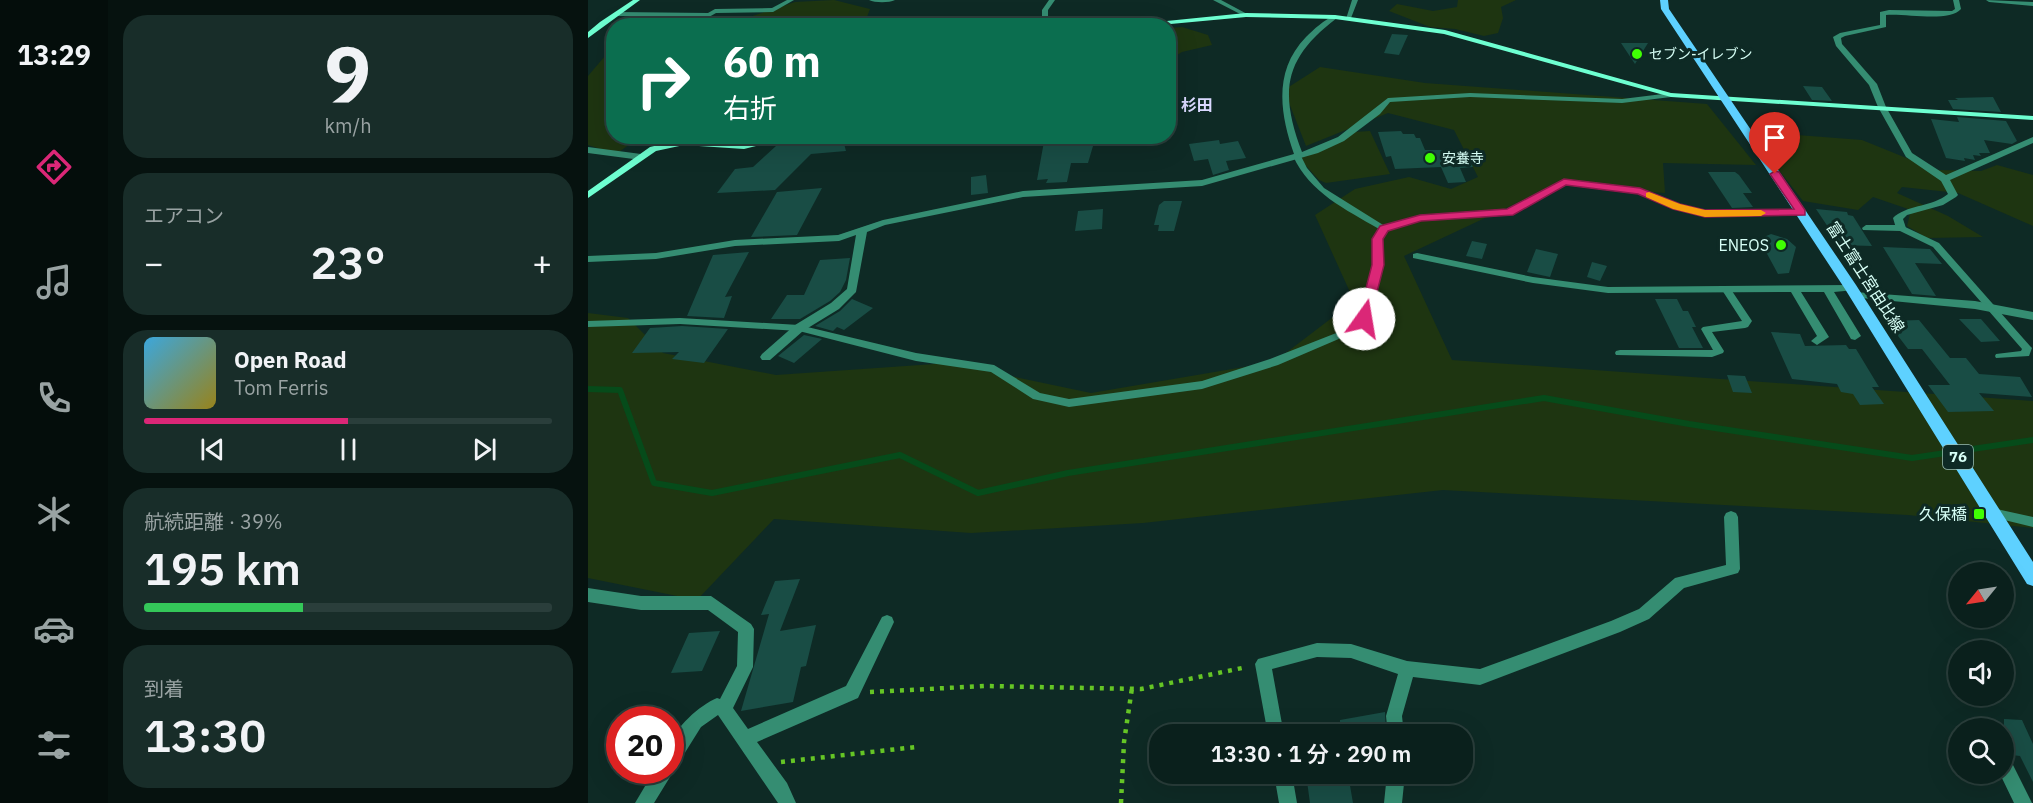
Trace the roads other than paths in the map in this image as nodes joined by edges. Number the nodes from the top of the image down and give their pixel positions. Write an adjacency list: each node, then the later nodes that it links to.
1 (637, 0): 12 (street)
2 (790, 0): 12 (lane)
3 (872, 0): 4 (lane)
4 (892, 0)
5 (1052, 0): 16 (street)
6 (1216, 0): 13 (street)
7 (1355, 0): 17 (street)
8 (1664, 0): 22 (main road, 富士富士宮由比線 / 76)
9 (1956, 0): 23 (street)
10 (1989, 0): 11 (street)
11 (2033, 4)
12 (616, 14): 15 (street)
13 (1246, 15): 14 (street); 18 (street)
14 (1335, 17): 17 (street); 30 (street)
15 (611, 18)
16 (1046, 18)
17 (1348, 18): 21 (street)
18 (1176, 21)
19 (606, 22): 20 (street)
20 (588, 36)
21 (1671, 95): 22 (street); 30 (street)
22 (1723, 99): 23 (street); 34 (main road, 富士富士宮由比線 / 76)
23 (1882, 107): 24 (street); 32 (street)
24 (2033, 118)
25 (2033, 140): 32 (street)
26 (675, 144): 31 (street)
27 (714, 144): 28 (street)
28 (754, 144)
29 (589, 150): 31 (street)
30 (1298, 156): 35 (lane); 38 (street)
31 (640, 158): 33 (street)
32 (1945, 179): 37 (street)
33 (588, 195)
34 (1802, 212): 35 (street); 44 (main road, 富士富士宮由比線 / 76)
35 (1384, 228): 48 (lane)
36 (1866, 228): 37 (lane)
37 (1901, 228): 45 (lane)
38 (862, 231): 40 (street); 48 (street)
39 (1417, 256): 43 (street)
40 (588, 259)
41 (1793, 287): 42 (street); 43 (street); 50 (street)
42 (1827, 288): 44 (street); 49 (street)
43 (1727, 290): 51 (lane)
44 (1853, 292): 45 (street); 54 (main road, 富士富士宮由比線 / 76)
45 (1993, 308): 46 (street); 52 (lane)
46 (2033, 316)
47 (588, 324): 48 (lane)
48 (799, 328): 53 (street)
49 (1855, 336)
50 (1817, 341)
51 (1620, 353)
52 (2000, 356)
53 (766, 357)
54 (1988, 507): 56 (lane); 57 (main road, 富士富士宮由比線 / 76)
55 (1731, 517): 60 (street)
56 (2033, 522)
57 (2033, 578)
58 (588, 596): 61 (street)
59 (887, 622): 64 (street)
60 (1407, 669): 62 (street); 63 (street)
61 (724, 709): 64 (street); 65 (street)
62 (1274, 724)
63 (1395, 724)
64 (747, 738): 71 (street)
65 (684, 739)
66 (656, 784): 70 (street)
67 (1285, 784): 72 (street)
68 (1395, 784): 73 (street)
69 (2014, 784): 74 (street)
70 (644, 803)
71 (787, 803)
72 (1288, 803)
73 (1393, 803)
74 (2023, 803)

